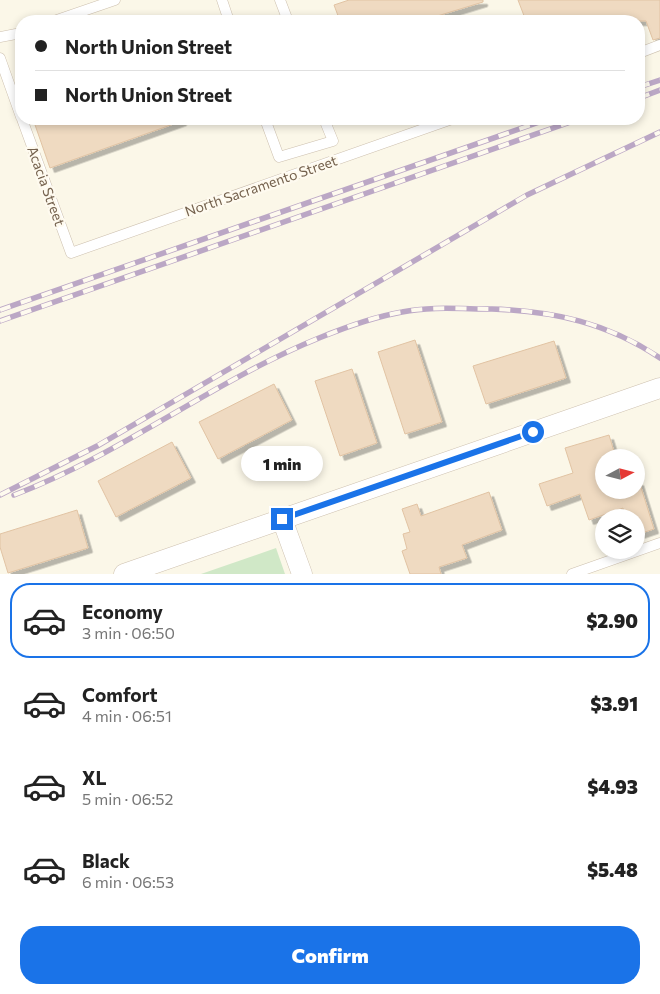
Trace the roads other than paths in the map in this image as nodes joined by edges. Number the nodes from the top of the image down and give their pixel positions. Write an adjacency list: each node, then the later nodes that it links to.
1 (115, 0): 4 (lane)
2 (222, 0): 5 (lane)
3 (280, 0): 6 (lane)
4 (71, 15)
5 (227, 15)
6 (286, 15)
7 (15, 34): 8 (lane)
8 (0, 37)
9 (660, 45): 10 (lane)
10 (645, 51)
11 (0, 58): 12 (lane, Acacia Street)
12 (15, 99)
13 (25, 125): 17 (lane, Acacia Street)
14 (267, 125): 15 (lane)
15 (326, 125)
16 (435, 125): 17 (lane, North Sacramento Street)
17 (71, 253)
18 (660, 388): 19 (street)
19 (282, 519): 21 (street); 22 (street)
20 (660, 543): 23 (lane)
21 (124, 574)
22 (302, 574)
23 (572, 574)

